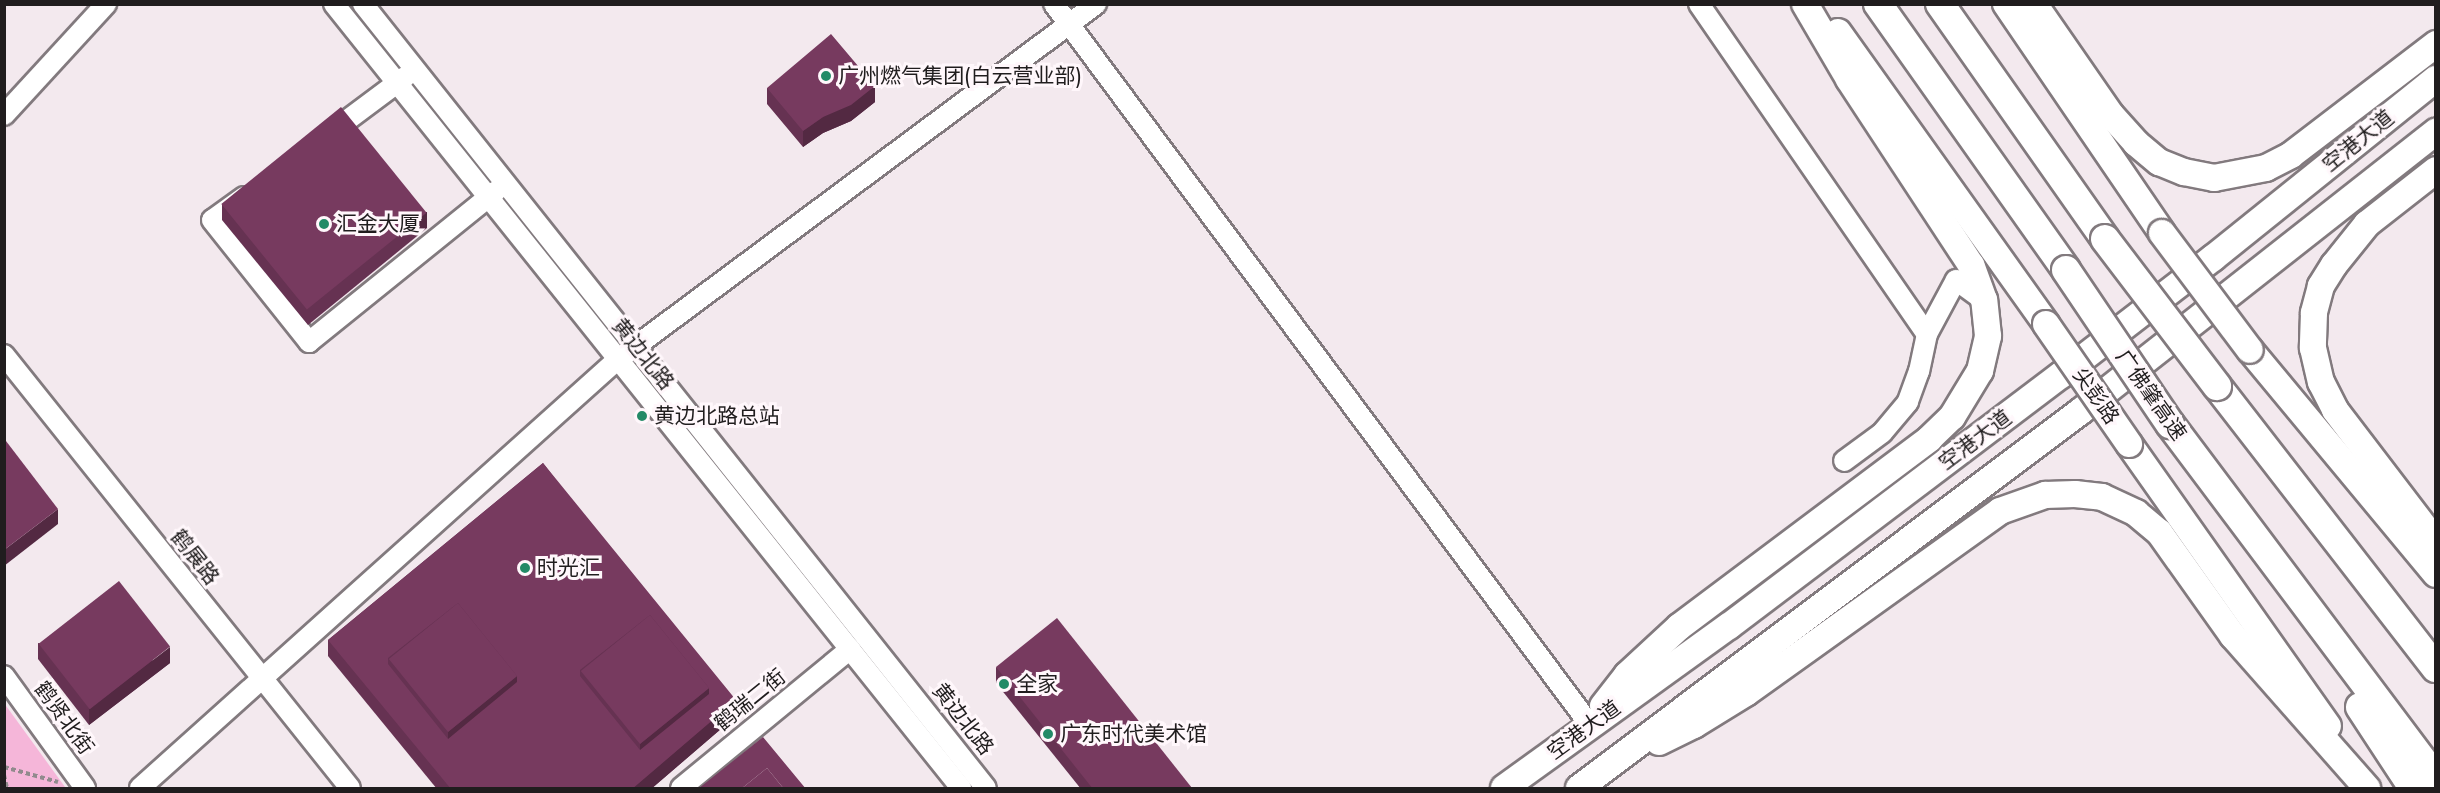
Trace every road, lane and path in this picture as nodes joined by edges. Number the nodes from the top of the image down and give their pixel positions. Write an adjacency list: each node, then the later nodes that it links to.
1 (106, 4): 18 (street)
2 (334, 4): 17 (street, 黄边北路)
3 (363, 4): 15 (street, 黄边北路)
4 (1054, 4): 13 (street)
5 (1096, 4): 13 (street)
6 (1699, 4): 26 (street)
7 (1805, 4): 25 (main road)
8 (1818, 4): 55 (main road, 尖彭路, bridge)
9 (1878, 4): 33 (highway, 广佛肇高速, bridge)
10 (1940, 4): 37 (highway, bridge)
11 (2006, 4): 35 (main road, bridge)
12 (2034, 4): 14 (main road)
13 (1067, 23): 27 (street); 40 (street)
14 (2436, 44)
15 (415, 70): 17 (street); 22 (street, 黄边北路)
16 (2436, 79): 40 (main road, 空港大道)
17 (396, 84): 20 (street); 24 (street, 黄边北路)
18 (4, 115)
19 (2436, 132): 41 (main road, 空港大道)
20 (313, 145)
21 (2436, 170): 34 (main road)
22 (506, 184): 24 (street); 27 (street, 黄边北路)
23 (258, 186): 24 (street)
24 (487, 198): 29 (street, 黄边北路)
25 (1984, 300): 26 (street); 40 (main road)
26 (1927, 334): 30 (street)
27 (635, 345): 29 (street); 31 (street, 黄边北路)
28 (4, 355): 39 (street, 鹤展路)
29 (617, 360): 32 (street, 黄边北路); 39 (street)
30 (1844, 461)
31 (728, 462): 32 (street); 51 (street, 黄边北路)
32 (710, 476): 36 (street, 黄边北路)
33 (2235, 514): 44 (highway, 广佛肇高速); 56 (highway)
34 (2436, 542)
35 (2436, 574)
36 (850, 649): 49 (street, 鹤瑞二街); 50 (street, 黄边北路)
37 (2436, 668)
38 (4, 676): 45 (street, 鹤贤北街)
39 (263, 681): 47 (street); 48 (street, 鹤展路)
40 (1590, 725): 52 (main road, 空港大道)
41 (1617, 760): 53 (main road, 空港大道); 54 (main road)
42 (4, 767): 45 (path)
43 (4, 775): 46 (path)
44 (2436, 778)
45 (77, 787)
46 (7, 789)
47 (140, 789)
48 (350, 789)
49 (681, 789)
50 (961, 789)
51 (986, 789)
52 (1504, 789)
53 (1579, 789)
54 (2367, 789)
55 (2374, 789)
56 (2413, 789)

